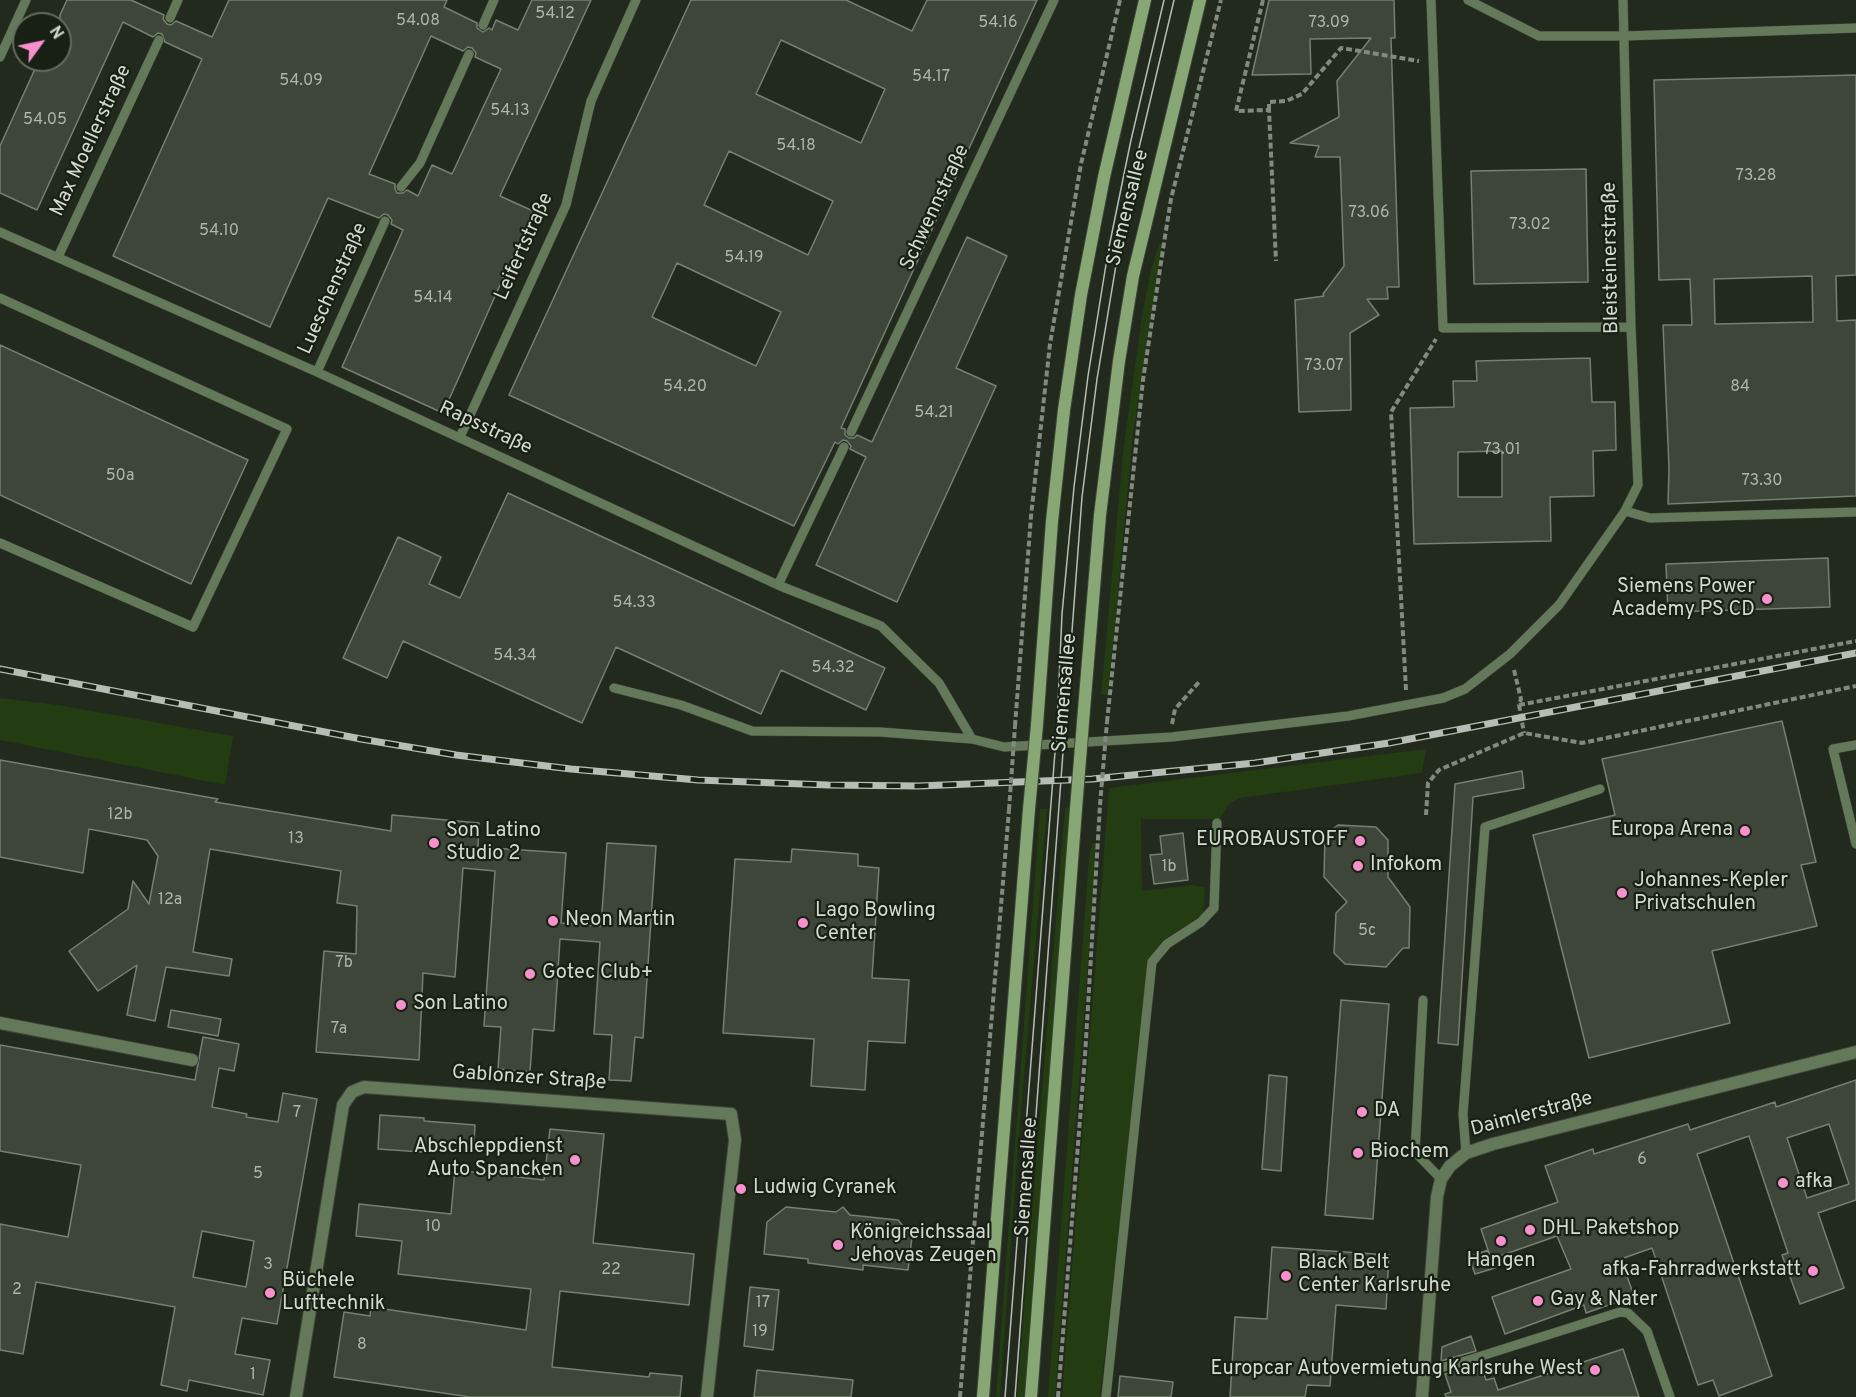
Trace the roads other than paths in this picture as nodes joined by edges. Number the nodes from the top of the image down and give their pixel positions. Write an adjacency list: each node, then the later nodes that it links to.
1 (26, 0): 18 (lane)
2 (178, 0): 12 (lane)
3 (494, 0): 13 (lane)
4 (636, 0): 27 (lane, Leifertstraße)
5 (1054, 0): 26 (lane, Schwennstraße)
6 (1145, 0): 48 (main road, Siemensallee, bridge)
7 (1200, 0): 49 (main road, Siemensallee, bridge)
8 (1431, 0): 24 (lane)
9 (1468, 0): 11 (lane)
10 (1623, 0): 15 (lane, Bleisteinerstraße)
11 (1480, 3): 15 (lane)
12 (170, 18)
13 (483, 25)
14 (1856, 28): 15 (lane)
15 (1625, 36): 24 (lane, Bleisteinerstraße)
16 (159, 40): 22 (lane, Max Moellerstraße)
17 (470, 54): 19 (lane)
18 (0, 57)
19 (400, 187)
20 (385, 221): 25 (lane, Lueschenstraße)
21 (0, 232): 22 (lane, Rapsstraße)
22 (58, 257): 25 (lane, Rapsstraße)
23 (0, 298): 31 (lane)
24 (1631, 327): 29 (lane, Bleisteinerstraße)
25 (317, 372): 27 (lane, Rapsstraße)
26 (850, 432)
27 (460, 437): 32 (lane, Rapsstraße)
28 (844, 447): 32 (lane)
29 (1625, 512): 30 (lane); 34 (lane, Bleisteinerstraße)
30 (1856, 512)
31 (0, 543)
32 (778, 585): 34 (lane, Rapsstraße)
33 (614, 688): 34 (lane, Bleisteinerstraße)
34 (972, 739)
35 (1856, 744): 38 (lane)
36 (1600, 789): 43 (lane)
37 (1217, 823): 50 (lane)
38 (1856, 844)
39 (1423, 1000): 44 (lane)
40 (0, 1023): 42 (street)
41 (1856, 1052): 43 (street, Daimlerstraße)
42 (192, 1060)
43 (1466, 1154): 44 (street, Daimlerstraße)
44 (1441, 1179): 45 (street)
45 (1424, 1372): 51 (street); 52 (lane)
46 (296, 1397): 47 (street, Gablonzer Straße)
47 (707, 1397)
48 (983, 1397)
49 (1031, 1397)
50 (1106, 1397)
51 (1422, 1397)
52 (1670, 1397)

